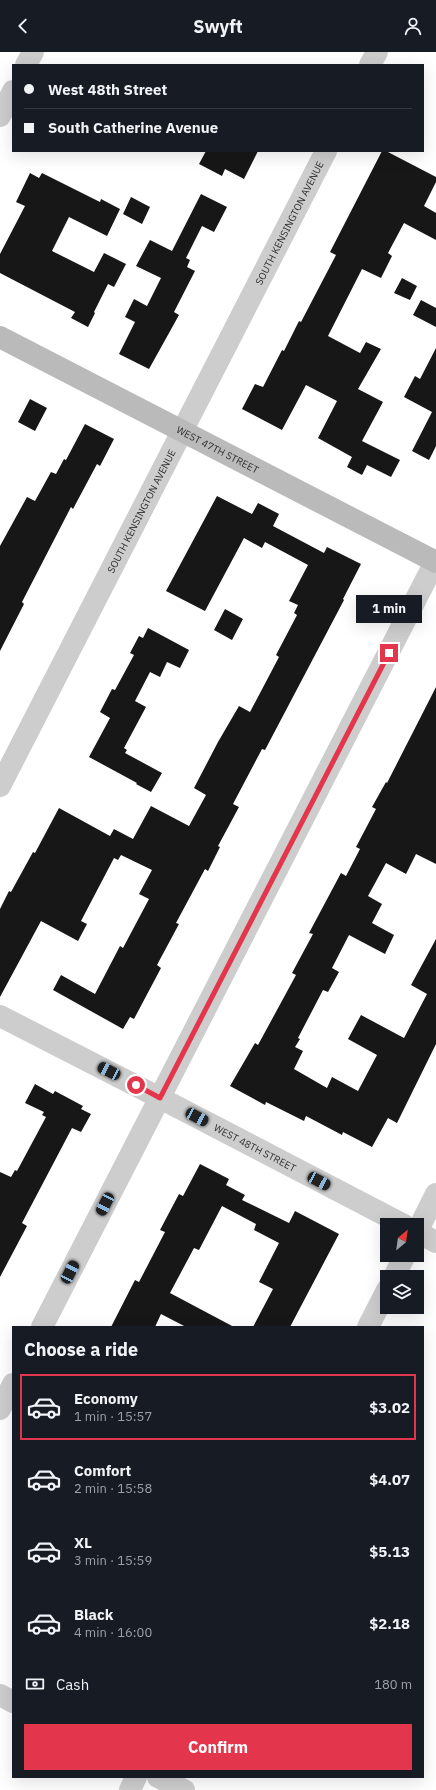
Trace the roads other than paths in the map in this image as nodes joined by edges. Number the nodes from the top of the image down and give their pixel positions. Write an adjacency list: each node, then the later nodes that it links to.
1 (33, 52): 3 (street)
2 (377, 52): 4 (street)
3 (27, 64)
4 (371, 64)
5 (12, 93): 6 (street)
6 (0, 116)
7 (325, 152): 9 (street, SOUTH KENSINGTON AVENUE)
8 (0, 337): 9 (main road, WEST 47TH STREET)
9 (182, 431): 10 (main road, WEST 47TH STREET); 11 (street, SOUTH KENSINGTON AVENUE)
10 (436, 561): 13 (street)
11 (0, 786)
12 (0, 1016): 13 (street, WEST 48TH STREET)
13 (160, 1098): 15 (street, WEST 48TH STREET); 20 (street)
14 (436, 1194): 16 (street)
15 (391, 1218)
16 (424, 1218)
17 (424, 1236): 18 (street)
18 (436, 1242)
19 (380, 1304): 21 (street)
20 (43, 1326)
21 (369, 1326)
22 (12, 1386): 23 (street)
23 (0, 1409)
24 (0, 1695): 25 (street)
25 (12, 1701)
26 (136, 1778): 28 (street)
27 (160, 1778): 29 (street)
28 (130, 1790)
29 (184, 1790)

